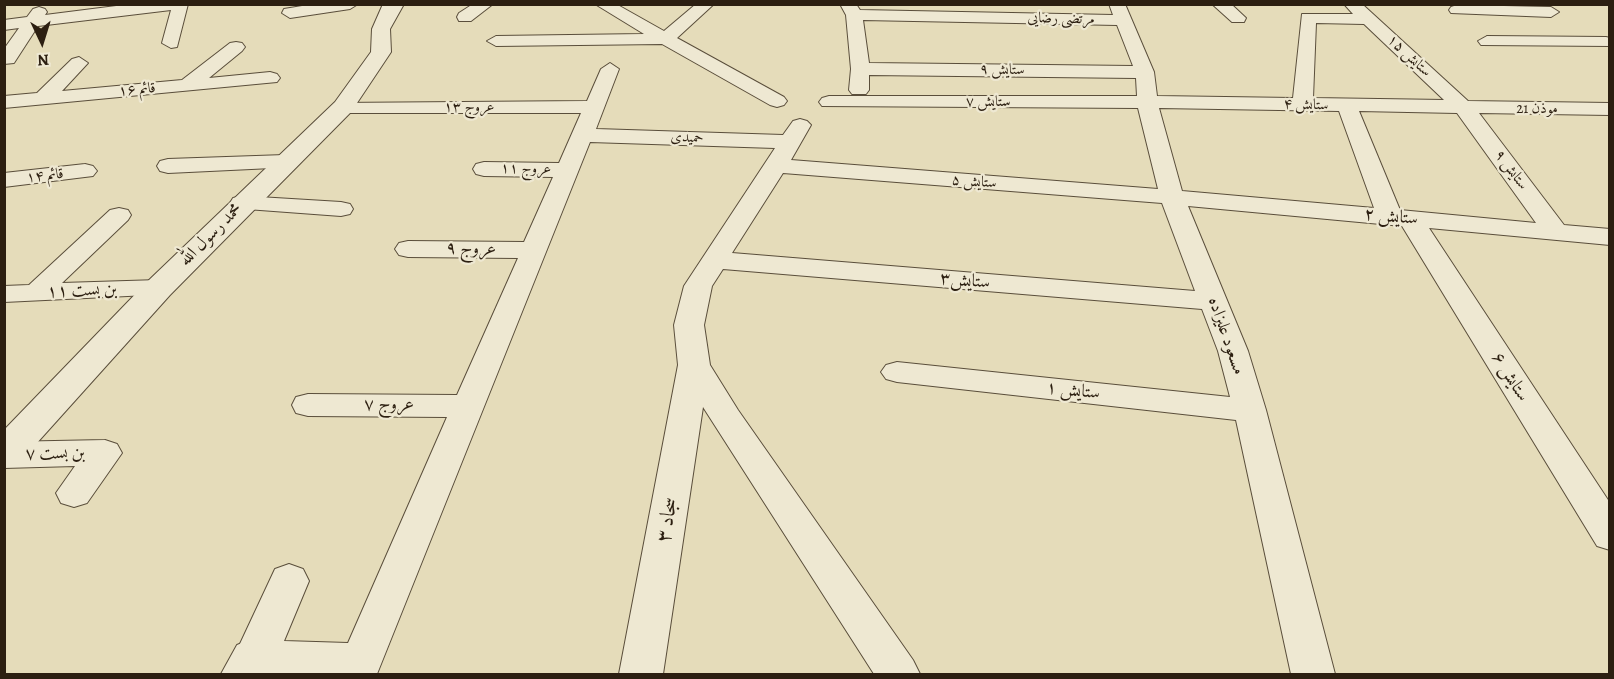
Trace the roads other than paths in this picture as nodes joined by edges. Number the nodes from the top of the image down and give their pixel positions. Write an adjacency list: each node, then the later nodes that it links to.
1 (44, 4): 22 (street)
2 (176, 4): 11 (street)
3 (180, 4): 27 (street)
4 (350, 4): 17 (street)
5 (395, 4): 43 (street, محمد رسول الله)
6 (485, 4): 19 (street)
7 (603, 4): 13 (street)
8 (706, 4): 24 (street)
9 (1220, 4): 20 (street)
10 (1352, 4): 21 (street, ستایش ۱۵)
11 (123, 8): 22 (street)
12 (1544, 8): 15 (street); 28 (street)
13 (630, 10): 24 (street)
14 (851, 10): 16 (street, مرتضی رضایی); 33 (street)
15 (1457, 10)
16 (935, 11): 18 (street, مرتضی رضایی)
17 (290, 12)
18 (1120, 12): 34 (street, مسعود علیزاده)
19 (465, 17)
20 (1238, 18)
21 (1369, 19): 41 (street); 44 (street, ستایش ۱۵)
22 (31, 22): 23 (street); 30 (street)
23 (4, 25)
24 (665, 39): 25 (street); 46 (street)
25 (496, 41)
26 (1487, 41): 28 (street)
27 (171, 42)
28 (1608, 43)
29 (236, 47): 36 (street)
30 (7, 59)
31 (79, 63): 37 (street)
32 (610, 69): 47 (street)
33 (860, 69): 34 (street, ستایش ۹); 39 (street)
34 (1145, 72): 40 (street, مسعود علیزاده)
35 (270, 78): 36 (street, قائم ۱۶)
36 (188, 85): 37 (street, قائم ۱۶)
37 (43, 99): 38 (street, قائم ۱۶)
38 (4, 102)
39 (858, 102): 40 (street, ستایش ۷); 46 (street, ستایش ۷)
40 (1147, 102): 41 (street, ستایش ۴); 54 (street, مسعود علیزاده)
41 (1303, 104): 42 (street, ستایش ۴)
42 (1347, 106): 44 (street, ستایش ۴); 58 (street)
43 (343, 107): 47 (street, عروج ۱۳); 48 (street, محمد رسول الله)
44 (1465, 109): 45 (street, موذن 21); 59 (street, ستایش ۹)
45 (1610, 109)
46 (797, 118): 47 (street, حمیدی); 54 (street, ستایش ۵); 63 (street)
47 (589, 121): 51 (street)
48 (285, 162): 49 (street); 55 (street, محمد رسول الله)
49 (168, 166)
50 (484, 169): 51 (street, عروج ۱۱)
51 (568, 170): 62 (street)
52 (85, 171): 53 (street, قائم ۱۴)
53 (4, 180)
54 (1172, 197): 58 (street, ستایش ۲); 67 (street, مسعود علیزاده)
55 (242, 204): 56 (street); 64 (street, محمد رسول الله)
56 (341, 209)
57 (119, 215): 65 (street)
58 (1400, 218): 59 (street, ستایش ۲); 75 (street, ستایش ۶)
59 (1556, 232): 60 (street, ستایش ۲)
60 (1610, 237)
61 (408, 249): 62 (street, عروج ۹)
62 (535, 250): 71 (street)
63 (715, 260): 67 (street, ستایش۳); 68 (street)
64 (159, 288): 65 (street, بن بست ۱۱); 73 (street, محمد رسول الله)
65 (36, 293): 66 (street, بن بست ۱۱)
66 (4, 294)
67 (1214, 302): 72 (street, مسعود علیزاده)
68 (694, 365): 78 (street, سجاد ۳); 79 (street)
69 (897, 372): 72 (street, ستایش ۱)
70 (308, 405): 71 (street, عروج ۷)
71 (469, 406): 77 (street)
72 (1250, 410): 80 (street, مسعود علیزاده)
73 (4, 454): 74 (street, بن بست ۷)
74 (74, 493)
75 (1610, 535)
76 (289, 581): 77 (street)
77 (249, 667)
78 (641, 675)
79 (898, 675)
80 (1313, 675)

